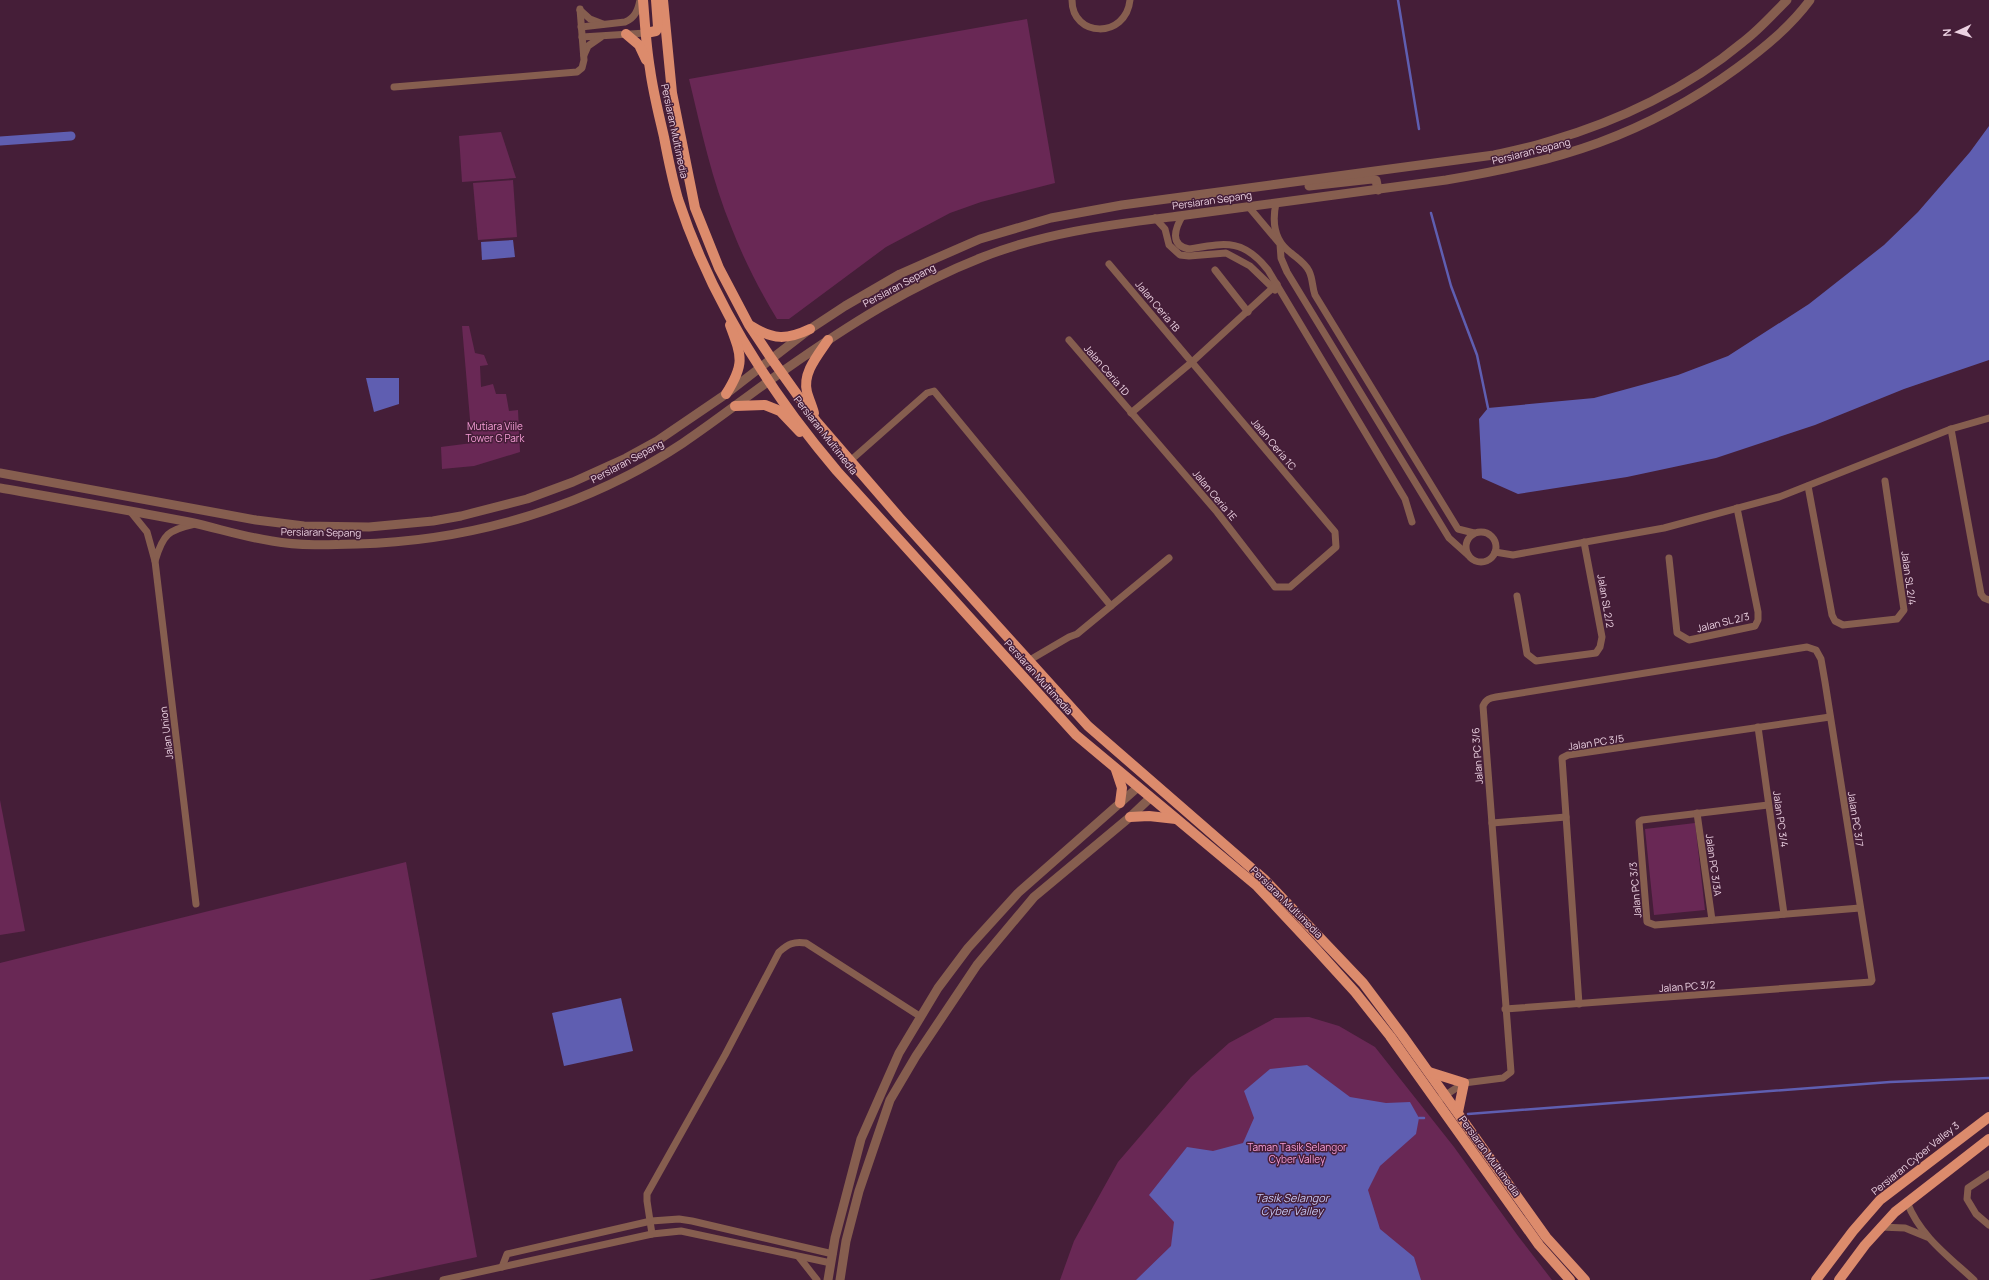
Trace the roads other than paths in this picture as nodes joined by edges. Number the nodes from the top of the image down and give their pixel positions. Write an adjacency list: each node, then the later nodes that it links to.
1 (640, 0): 9 (street)
2 (644, 0): 11 (main road, Persiaran Multimedia)
3 (656, 0): 11 (main road)
4 (663, 0): 30 (main road, Persiaran Multimedia)
5 (1072, 0): 6 (street)
6 (1130, 0)
7 (1787, 0): 18 (street, Persiaran Sepang)
8 (1810, 0): 19 (street, Persiaran Sepang)
9 (608, 24): 10 (street); 10 (street)
10 (581, 27): 14 (street)
11 (646, 33): 12 (street); 16 (main road, Persiaran Multimedia)
12 (626, 34): 13 (street); 16 (main road)
13 (606, 36): 14 (street); 15 (street)
14 (582, 37): 15 (street)
15 (584, 55): 17 (street)
16 (650, 69): 28 (main road, Persiaran Multimedia)
17 (394, 87)
18 (1248, 189): 19 (street); 31 (street, Persiaran Sepang)
19 (1378, 190): 20 (street, Persiaran Sepang)
20 (1276, 202): 21 (street, Persiaran Sepang); 24 (street)
21 (1248, 206): 22 (street, Persiaran Sepang); 24 (street)
22 (1183, 215): 23 (street, Persiaran Sepang); 27 (street)
23 (1156, 218): 27 (street); 32 (street, Persiaran Sepang)
24 (1280, 244): 55 (street); 58 (street)
25 (1109, 264): 35 (street, Jalan Ceria 1B)
26 (1215, 270): 29 (street)
27 (1275, 286): 29 (street); 53 (street)
28 (723, 305): 36 (main road, Persiaran Multimedia); 39 (main road)
29 (1248, 312): 35 (street)
30 (750, 325): 31 (main road); 34 (main road, Persiaran Multimedia)
31 (810, 329): 34 (street, Persiaran Sepang)
32 (828, 340): 37 (street, Persiaran Sepang); 43 (main road)
33 (1068, 340): 41 (street, Jalan Ceria 1D)
34 (771, 358): 36 (street, Persiaran Sepang); 37 (main road, Persiaran Multimedia)
35 (1192, 362): 41 (street); 62 (street, Jalan Ceria 1C)
36 (760, 367): 38 (main road, Persiaran Multimedia); 39 (street, Persiaran Sepang)
37 (781, 372): 38 (street, Persiaran Sepang); 43 (main road, Persiaran Multimedia)
38 (769, 381): 40 (street, Persiaran Sepang); 45 (main road, Persiaran Multimedia)
39 (726, 394): 47 (street, Persiaran Sepang)
40 (735, 406): 45 (main road); 54 (street, Persiaran Sepang)
41 (1131, 413): 62 (street, Jalan Ceria 1E)
42 (1989, 418): 44 (street)
43 (816, 421): 46 (main road, Persiaran Multimedia)
44 (1951, 429): 49 (street); 64 (street)
45 (821, 452): 70 (main road, Persiaran Multimedia)
46 (850, 461): 65 (street); 67 (main road, Persiaran Multimedia)
47 (0, 473)
48 (1885, 481): 49 (street, Jalan SL 2/4)
49 (1808, 486): 51 (street)
50 (0, 488): 52 (street, Persiaran Sepang)
51 (1737, 508): 56 (street); 60 (street, Jalan SL 2/3)
52 (130, 511): 54 (street, Persiaran Sepang); 61 (street, Jalan Union)
53 (1412, 522)
54 (197, 524): 61 (street, Jalan Union)
55 (1474, 533): 57 (street); 58 (street)
56 (1584, 542): 57 (street); 63 (street, Jalan SL 2/2)
57 (1495, 552): 58 (street)
58 (1468, 555)
59 (1169, 558): 65 (street)
60 (1669, 558)
61 (155, 560): 80 (street, Jalan Union)
62 (1282, 588)
63 (1517, 596)
64 (1989, 600)
65 (1111, 606): 67 (street)
66 (1821, 659): 68 (street, Jalan PC 3/7); 79 (street, Jalan PC 3/6)
67 (1028, 661): 88 (main road, Persiaran Multimedia)
68 (1830, 717): 69 (street, Jalan PC 3/5); 81 (street, Jalan PC 3/7)
69 (1758, 727): 74 (street, Jalan PC 3/4); 77 (street, Jalan PC 3/5)
70 (1116, 770): 71 (main road, Persiaran Multimedia); 73 (main road)
71 (1136, 788): 72 (main road, Persiaran Multimedia); 73 (street)
72 (1150, 798): 76 (street); 78 (main road, Persiaran Multimedia)
73 (1120, 804): 87 (street)
74 (1768, 805): 75 (street, Jalan PC 3/3); 82 (street, Jalan PC 3/4)
75 (1697, 813): 83 (street, Jalan PC 3/3A); 83 (street, Jalan PC 3/3)
76 (1130, 817): 78 (main road); 109 (street)
77 (1566, 817): 79 (street); 85 (street, Jalan PC 3/5)
78 (1176, 819): 91 (main road, Persiaran Multimedia)
79 (1492, 823): 86 (street, Jalan PC 3/6)
80 (196, 904)
81 (1860, 908): 82 (street, Jalan PC 3/3); 84 (street, Jalan PC 3/7)
82 (1784, 914): 83 (street, Jalan PC 3/3)
83 (1712, 920)
84 (1871, 982): 85 (street, Jalan PC 3/2)
85 (1579, 1004): 86 (street, Jalan PC 3/2)
86 (1506, 1009): 89 (street, Jalan PC 3/6)
87 (921, 1017): 97 (street); 102 (street)
88 (1429, 1072): 89 (main road); 90 (main road, Persiaran Multimedia)
89 (1464, 1083): 90 (street, Jalan PC 3/6); 92 (main road)
90 (1445, 1095): 91 (street, Jalan PC 3/6); 92 (main road, Persiaran Multimedia)
91 (1436, 1101): 110 (main road, Persiaran Multimedia)
92 (1458, 1112): 111 (main road, Persiaran Multimedia)
93 (1989, 1117): 112 (main road, Persiaran Cyber Valley 3)
94 (1989, 1139): 96 (main road)
95 (1989, 1174): 98 (street)
96 (1907, 1202): 99 (main road); 101 (street)
97 (651, 1221): 100 (street); 102 (street); 105 (street)
98 (1989, 1225)
99 (1880, 1227): 101 (street); 113 (main road)
100 (652, 1234): 103 (street); 105 (street)
101 (1927, 1237): 114 (street)
102 (832, 1254): 104 (street)
103 (800, 1257): 104 (street); 107 (street)
104 (831, 1263): 108 (street)
105 (502, 1267): 106 (street)
106 (443, 1280)
107 (817, 1280)
108 (828, 1280)
109 (840, 1280)
110 (1570, 1280)
111 (1585, 1280)
112 (1816, 1280)
113 (1839, 1280)
114 (1974, 1280)

